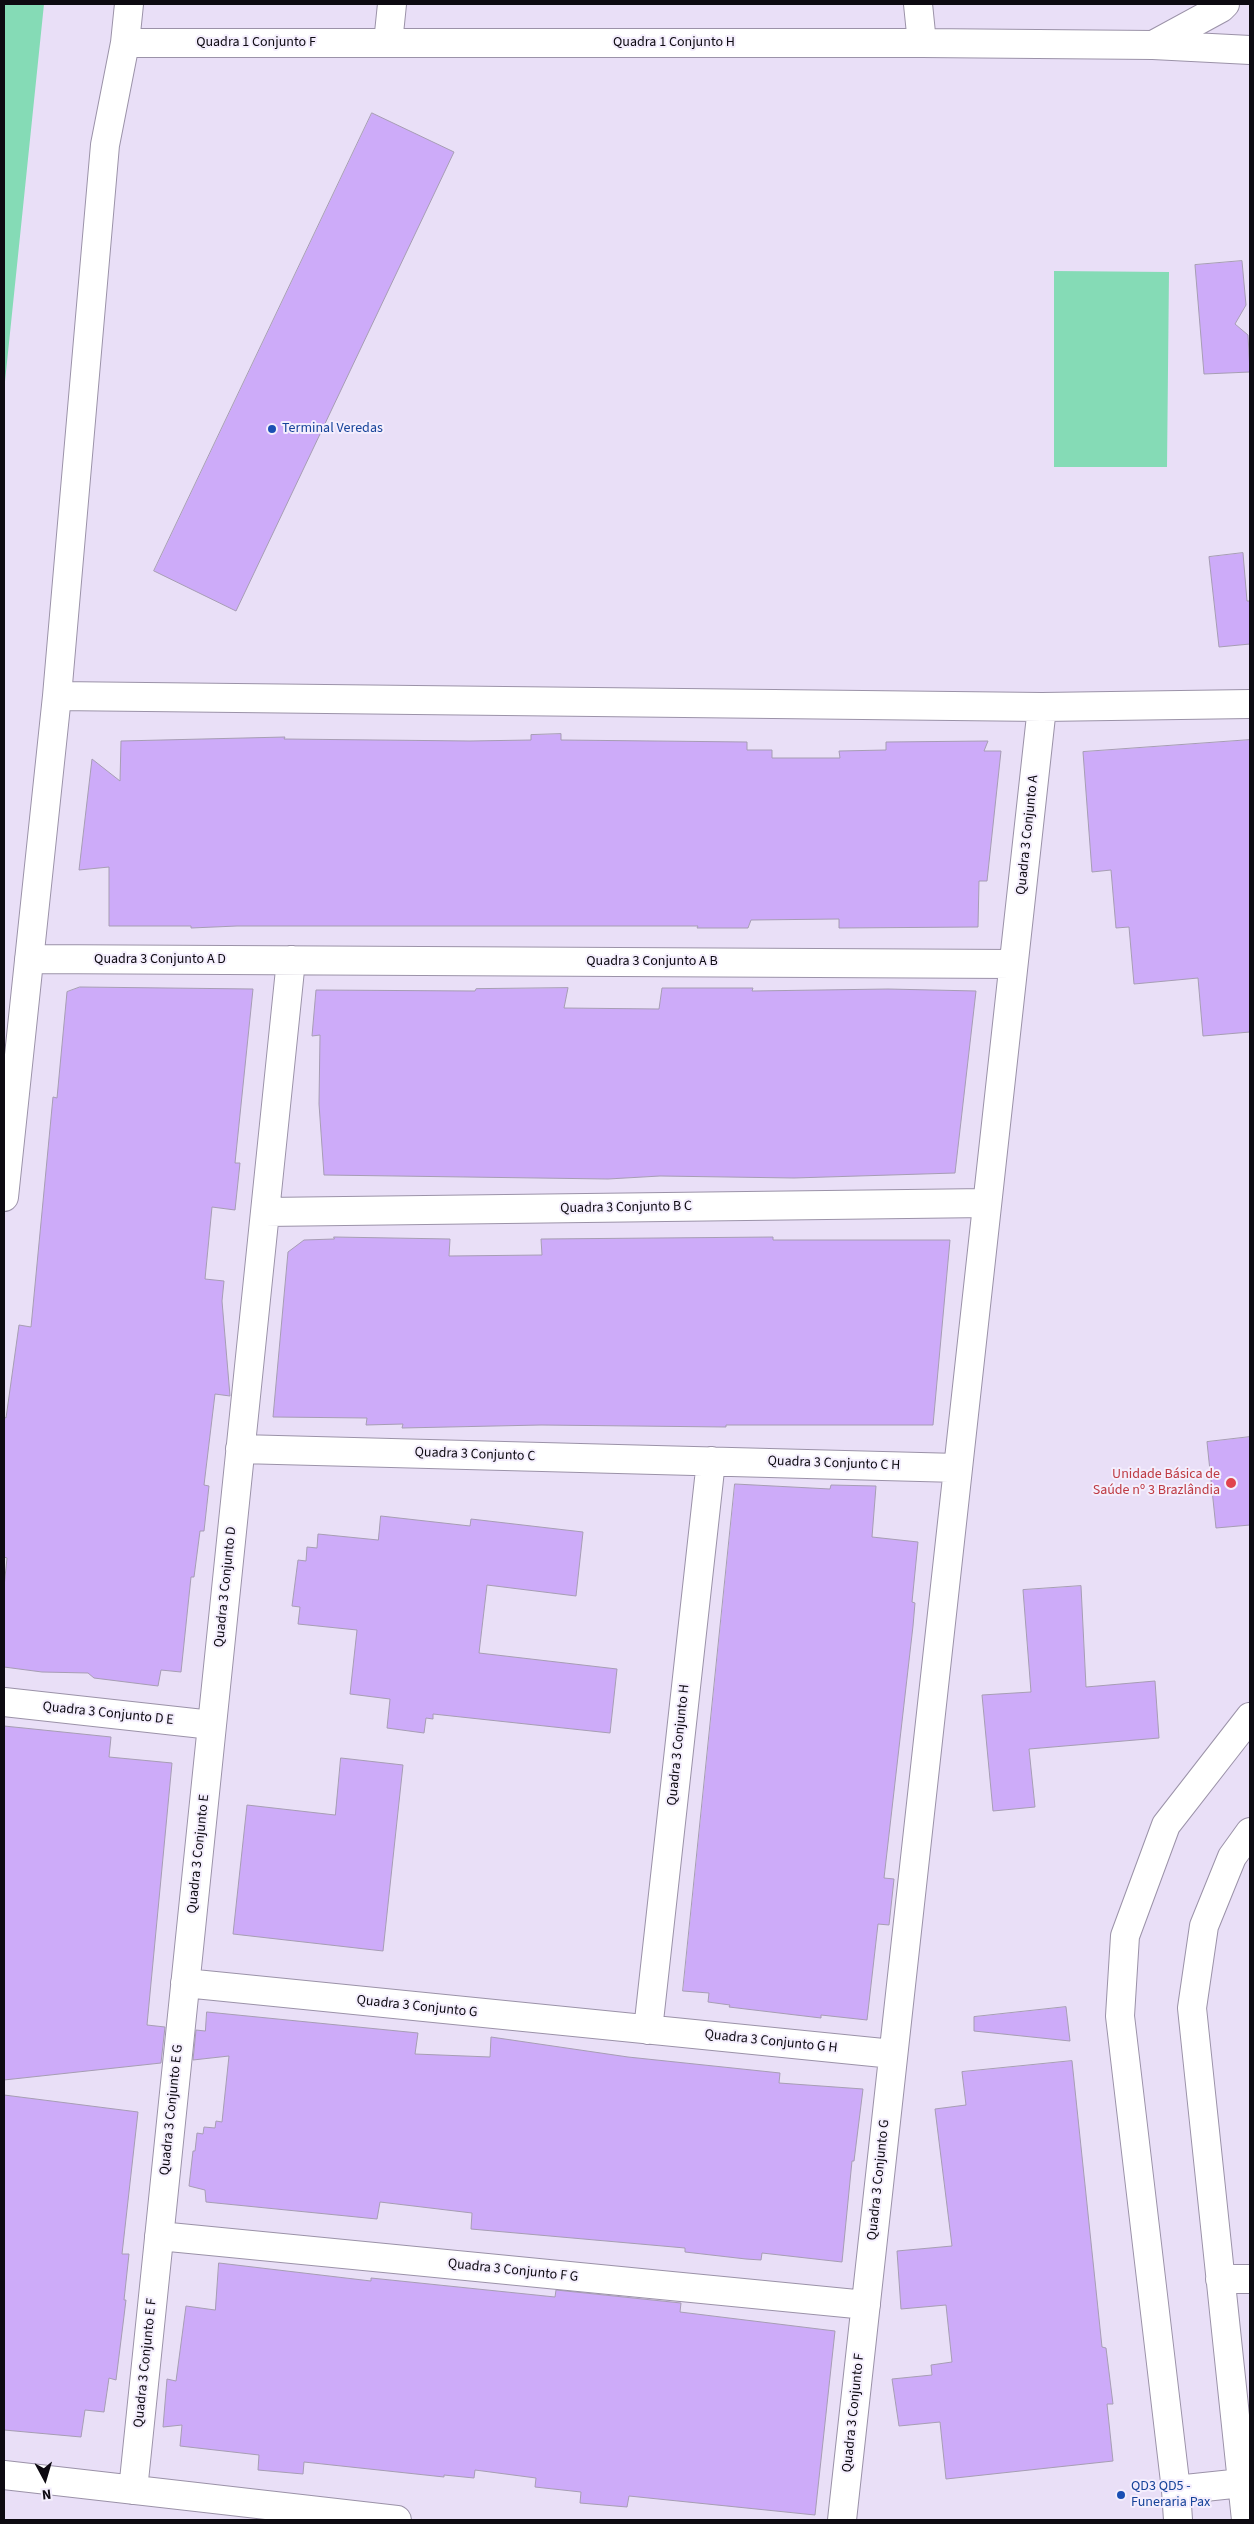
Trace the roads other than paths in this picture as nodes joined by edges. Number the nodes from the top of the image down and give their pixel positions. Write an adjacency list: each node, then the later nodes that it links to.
1 (129, 4): 5 (street)
2 (392, 4): 6 (street)
3 (918, 4): 7 (street)
4 (1225, 4): 8 (street)
5 (125, 43): 6 (street, Quadra 1 Conjunto F); 10 (street)
6 (388, 43): 7 (street, Quadra 1 Conjunto H)
7 (922, 43): 8 (street, Quadra 1 Conjunto H)
8 (1153, 45): 9 (street, Quadra 1 Conjunto H)
9 (1250, 50)
10 (57, 696): 12 (street); 13 (street)
11 (1250, 704): 12 (street)
12 (1042, 707): 15 (street, Quadra 3 Conjunto A)
13 (29, 959): 14 (street, Quadra 3 Conjunto A D); 16 (street)
14 (290, 960): 15 (street, Quadra 3 Conjunto A B); 18 (street, Quadra 3 Conjunto D)
15 (1014, 964): 17 (street, Quadra 3 Conjunto A)
16 (4, 1197)
17 (987, 1203): 18 (street, Quadra 3 Conjunto B C); 21 (street, Quadra 3 Conjunto A)
18 (265, 1212): 19 (street, Quadra 3 Conjunto D)
19 (240, 1449): 20 (street, Quadra 3 Conjunto C); 24 (street, Quadra 3 Conjunto D)
20 (711, 1461): 21 (street, Quadra 3 Conjunto C H); 27 (street, Quadra 3 Conjunto H)
21 (958, 1468): 28 (street, Quadra 3 Conjunto G)
22 (4, 1702): 24 (street, Quadra 3 Conjunto D E)
23 (1250, 1717): 36 (street)
24 (212, 1725): 26 (street, Quadra 3 Conjunto E)
25 (1250, 1832): 30 (street)
26 (185, 1983): 27 (street, Quadra 3 Conjunto G); 29 (street, Quadra 3 Conjunto E G)
27 (648, 2030): 28 (street, Quadra 3 Conjunto G H)
28 (893, 2054): 32 (street, Quadra 3 Conjunto G)
29 (159, 2236): 32 (street, Quadra 3 Conjunto F G); 35 (street, Quadra 3 Conjunto E F)
30 (1220, 2279): 31 (street); 34 (street)
31 (1250, 2279)
32 (866, 2305): 38 (street, Quadra 3 Conjunto F)
33 (4, 2475): 35 (street)
34 (1242, 2483): 36 (street); 40 (street)
35 (133, 2490): 37 (street)
36 (1176, 2490): 39 (street)
37 (396, 2520)
38 (842, 2520)
39 (1178, 2520)
40 (1246, 2520)

